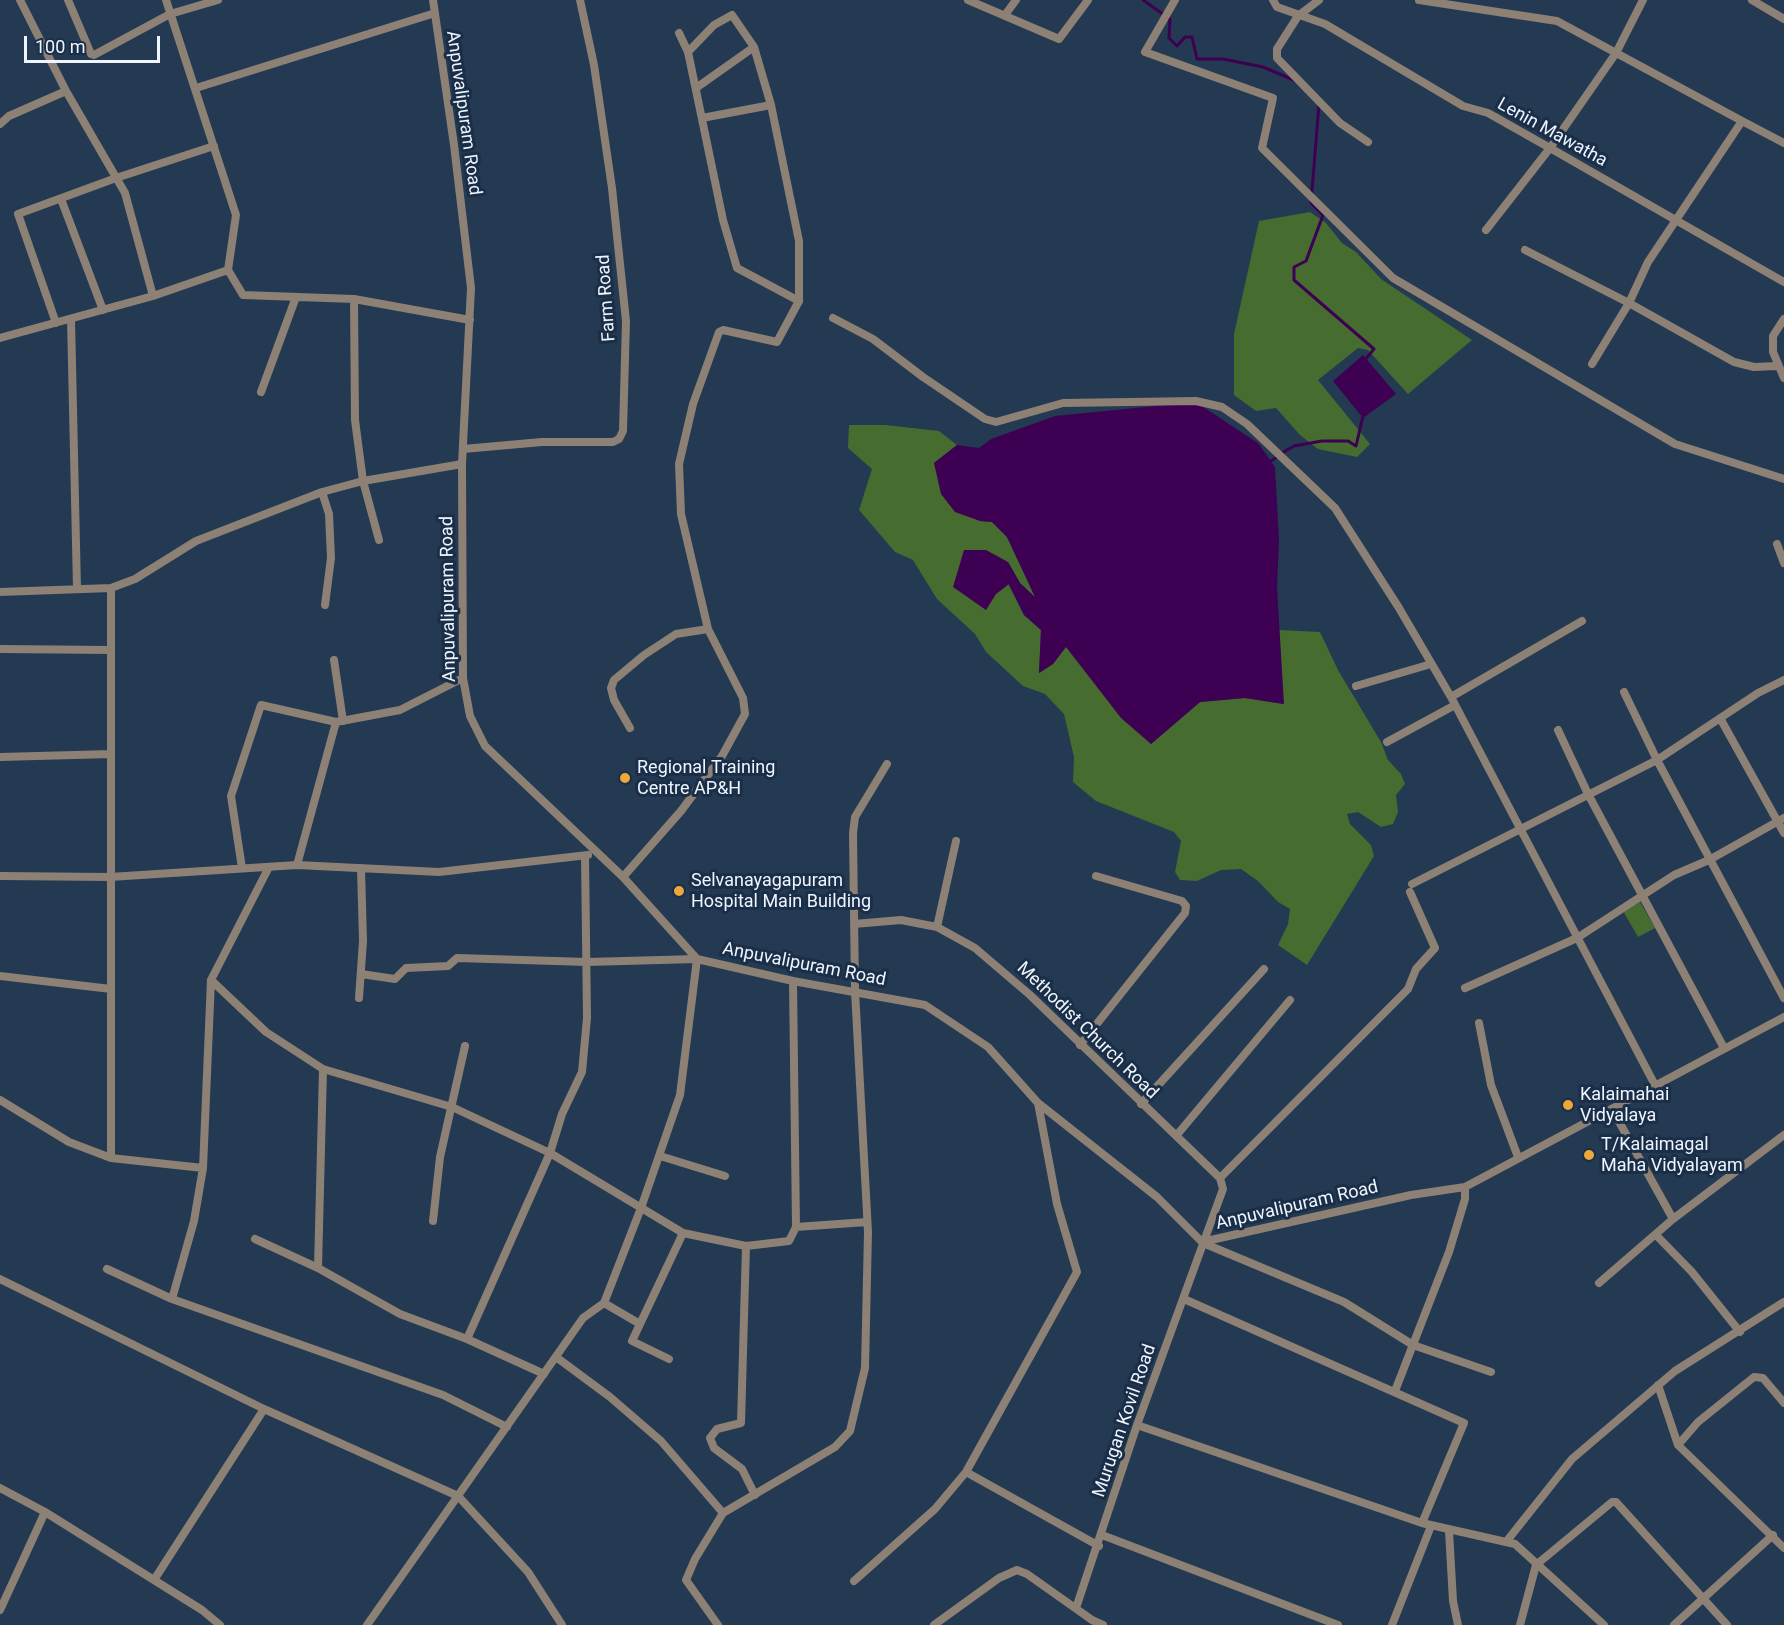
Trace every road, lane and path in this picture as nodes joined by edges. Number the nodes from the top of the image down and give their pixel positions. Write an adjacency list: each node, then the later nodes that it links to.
1 (20, 0): 27 (street)
2 (68, 0): 17 (street)
3 (166, 0): 17 (street)
4 (218, 0): 17 (street)
5 (433, 0): 16 (street, Anpuvalipuram Road)
6 (579, 0): 59 (street, Farm Road)
7 (968, 0): 18 (street)
8 (1016, 0): 18 (street)
9 (1088, 0): 18 (street)
10 (1175, 0): 61 (street)
11 (1273, 0): 19 (street, Lenin Mawatha)
12 (1319, 0): 19 (street)
13 (1419, 0): 24 (street)
14 (1643, 0): 24 (street)
15 (1752, 0): 20 (street)
16 (435, 13): 25 (street); 52 (street, Anpuvalipuram Road)
17 (170, 14): 25 (street)
18 (1005, 15)
19 (1298, 16): 32 (street); 35 (street, Lenin Mawatha)
20 (1784, 19)
21 (679, 33): 23 (street)
22 (754, 47): 23 (street); 26 (street); 28 (street)
23 (688, 52): 26 (street)
24 (1616, 53): 30 (street); 35 (street)
25 (196, 88): 34 (street)
26 (696, 88): 29 (street)
27 (66, 91): 31 (street); 36 (street)
28 (771, 105): 29 (street); 46 (street)
29 (702, 118): 46 (street)
30 (1742, 121): 33 (street); 38 (street)
31 (0, 124)
32 (1368, 142)
33 (1784, 143)
34 (214, 146): 36 (street); 41 (street)
35 (1550, 148): 38 (street, Lenin Mawatha); 39 (street)
36 (117, 178): 37 (street); 43 (street)
37 (61, 199): 48 (street); 53 (street)
38 (1676, 220): 42 (street, Lenin Mawatha); 47 (street)
39 (1486, 230)
40 (1525, 250): 47 (street)
41 (228, 270): 43 (street); 44 (street)
42 (1784, 282)
43 (153, 296): 48 (street)
44 (296, 297): 45 (street); 58 (street)
45 (354, 299): 52 (street); 62 (street)
46 (799, 301): 72 (street)
47 (1629, 303): 55 (street); 56 (street)
48 (103, 310): 50 (street)
49 (833, 318): 76 (street)
50 (71, 319): 53 (street); 68 (street)
51 (1784, 319): 56 (street)
52 (470, 320): 59 (street, Anpuvalipuram Road)
53 (56, 323): 54 (street)
54 (0, 338)
55 (1592, 364)
56 (1777, 366): 57 (street)
57 (1784, 378)
58 (261, 393)
59 (463, 449): 60 (street, Anpuvalipuram Road)
60 (462, 464): 62 (street); 77 (street, Anpuvalipuram Road)
61 (1784, 479)
62 (363, 481): 63 (street); 64 (street)
63 (322, 492): 67 (street); 70 (street)
64 (379, 540)
65 (1777, 544): 66 (street)
66 (1784, 563)
67 (111, 588): 68 (street); 74 (street)
68 (77, 590): 69 (street)
69 (0, 592)
70 (325, 605)
71 (1582, 621): 81 (street)
72 (708, 629): 85 (street); 107 (street)
73 (0, 649): 74 (street)
74 (111, 650): 88 (street)
75 (334, 660): 84 (street)
76 (1431, 664): 79 (street); 81 (street)
77 (463, 678): 84 (street); 97 (street, Anpuvalipuram Road)
78 (1784, 680): 83 (street)
79 (1356, 686)
80 (1624, 692): 90 (street)
81 (1451, 697): 82 (street)
82 (1455, 705): 87 (street); 94 (street)
83 (1720, 718): 90 (street); 93 (street)
84 (340, 722): 100 (street); 102 (street)
85 (630, 728)
86 (1558, 730): 92 (street)
87 (1387, 742)
88 (111, 754): 89 (street); 106 (street)
89 (0, 757)
90 (1657, 760): 92 (street); 99 (street)
91 (887, 764): 109 (street)
92 (1588, 794): 94 (street); 108 (street)
93 (1781, 819): 95 (street); 99 (street)
94 (1519, 831): 111 (street); 145 (street)
95 (1784, 833)
96 (956, 841): 110 (street)
97 (595, 852): 98 (street); 107 (street, Anpuvalipuram Road)
98 (585, 856): 103 (street); 113 (street)
99 (1709, 860): 108 (street); 123 (street)
100 (297, 865): 101 (street); 103 (street)
101 (269, 867): 102 (street); 117 (street)
102 (242, 868): 106 (street)
103 (361, 868): 115 (street)
104 (0, 876): 106 (street)
105 (1096, 876): 127 (street)
106 (110, 877): 119 (street)
107 (623, 877): 112 (street, Anpuvalipuram Road)
108 (1642, 895): 111 (street); 129 (street)
109 (854, 924): 110 (street, Methodist Church Road); 121 (street)
110 (937, 927): 127 (street, Methodist Church Road)
111 (1577, 938): 120 (street); 131 (street)
112 (697, 959): 113 (street); 118 (street, Anpuvalipuram Road); 140 (street)
113 (588, 962): 115 (street); 139 (street)
114 (1264, 969): 134 (street)
115 (361, 974): 122 (street)
116 (0, 976): 119 (street)
117 (211, 980): 130 (street); 143 (street)
118 (793, 981): 121 (street, Anpuvalipuram Road); 151 (street)
119 (111, 988): 142 (street)
120 (1466, 988)
121 (855, 991): 133 (street, Anpuvalipuram Road); 150 (street)
122 (359, 998)
123 (1784, 998)
124 (1290, 1000): 138 (street)
125 (1784, 1017): 129 (street, Anpuvalipuram Road)
126 (1479, 1023): 141 (street)
127 (1080, 1045): 134 (street, Methodist Church Road)
128 (465, 1046): 135 (street)
129 (1724, 1048): 131 (street, Anpuvalipuram Road)
130 (323, 1069): 135 (street); 157 (street)
131 (1655, 1085): 136 (street, Anpuvalipuram Road)
132 (0, 1100): 142 (street)
133 (1038, 1103): 155 (street, Anpuvalipuram Road); 180 (street)
134 (1141, 1104): 138 (street, Methodist Church Road)
135 (452, 1107): 139 (street); 149 (street)
136 (1612, 1109): 141 (street, Anpuvalipuram Road); 148 (street)
137 (1784, 1135): 148 (street)
138 (1176, 1136): 145 (street, Methodist Church Road)
139 (550, 1153): 147 (street); 167 (street)
140 (660, 1156): 144 (street); 147 (street)
141 (1518, 1157): 146 (street, Anpuvalipuram Road)
142 (111, 1158): 143 (street)
143 (203, 1168): 161 (street)
144 (725, 1176)
145 (1220, 1178): 155 (street)
146 (1465, 1187): 155 (street, Anpuvalipuram Road); 168 (street)
147 (641, 1208): 152 (street); 164 (street)
148 (1673, 1219): 153 (street)
149 (433, 1221)
150 (867, 1222): 151 (street); 182 (street)
151 (796, 1227): 156 (street)
152 (682, 1233): 156 (street); 165 (street)
153 (1656, 1236): 160 (street); 166 (street)
154 (255, 1239): 157 (street)
155 (1202, 1242): 162 (street, Murugan Kovil Road); 168 (street)
156 (746, 1246): 182 (street)
157 (318, 1268): 167 (street)
158 (107, 1269): 161 (street)
159 (0, 1279): 176 (street)
160 (1599, 1283)
161 (172, 1299): 178 (street)
162 (1184, 1299): 174 (street); 177 (street, Murugan Kovil Road)
163 (1784, 1302): 166 (street)
164 (604, 1303): 165 (street); 169 (street)
165 (640, 1324): 170 (street)
166 (1740, 1332): 173 (street)
167 (467, 1339): 172 (street)
168 (1413, 1345): 171 (street); 174 (street)
169 (556, 1357): 172 (street); 185 (street)
170 (669, 1359)
171 (1491, 1372)
172 (544, 1374): 178 (street)
173 (1658, 1385): 179 (street); 191 (street)
174 (1395, 1391): 186 (street)
175 (1784, 1403): 179 (street)
176 (264, 1409): 183 (street); 195 (street)
177 (1137, 1425): 186 (street); 189 (street, Murugan Kovil Road)
178 (507, 1427): 183 (street)
179 (1678, 1445): 190 (street)
180 (966, 1472): 192 (street); 196 (street)
181 (0, 1488): 184 (street)
182 (754, 1495): 185 (street)
183 (458, 1497): 201 (street); 202 (street)
184 (45, 1512): 195 (street); 199 (street)
185 (723, 1513): 203 (street)
186 (1422, 1523): 187 (street)
187 (1431, 1526): 188 (street); 207 (street)
188 (1449, 1531): 191 (street); 208 (street)
189 (1102, 1535): 192 (street, Murugan Kovil Road); 206 (street)
190 (1773, 1535): 193 (street); 197 (street)
191 (1506, 1542): 194 (street)
192 (1099, 1545): 198 (street, Murugan Kovil Road)
193 (1784, 1548)
194 (1536, 1565): 197 (street); 209 (street); 210 (street)
195 (154, 1580): 200 (street)
196 (854, 1581)
197 (1701, 1599): 211 (street); 212 (street)
198 (1076, 1608): 204 (street); 205 (street)
199 (0, 1610)
200 (220, 1625)
201 (367, 1625)
202 (562, 1625)
203 (718, 1625)
204 (934, 1625)
205 (1103, 1625)
206 (1338, 1625)
207 (1392, 1625)
208 (1458, 1625)
209 (1520, 1625)
210 (1604, 1625)
211 (1674, 1625)
212 (1726, 1625)

